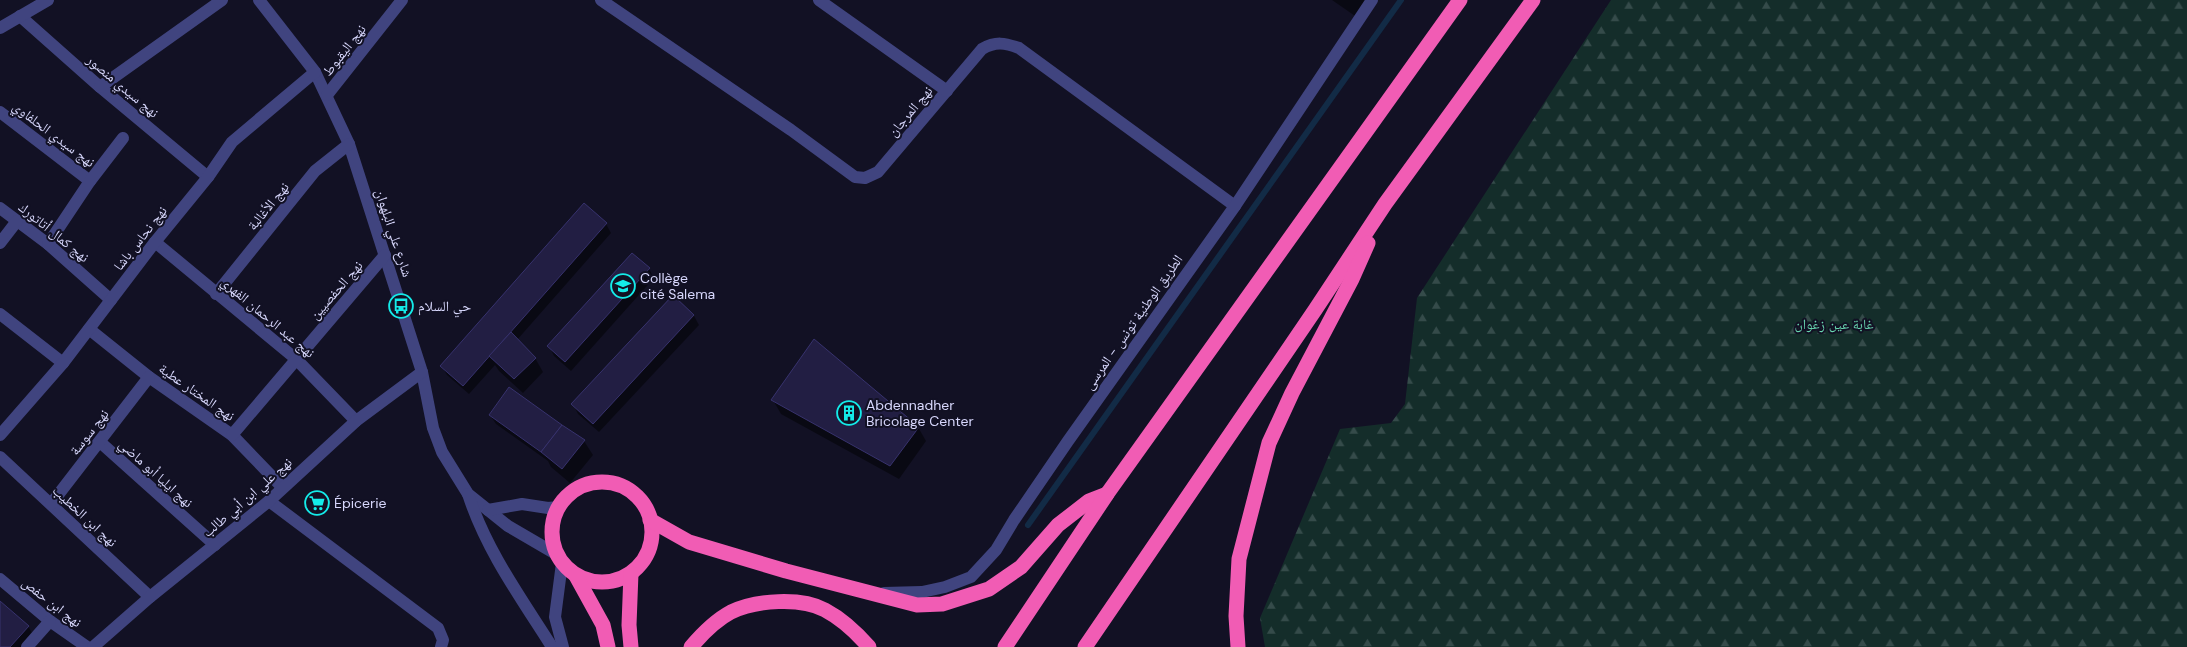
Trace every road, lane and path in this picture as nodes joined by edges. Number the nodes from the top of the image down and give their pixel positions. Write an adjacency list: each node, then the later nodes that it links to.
1 (48, 0): 10 (street)
2 (222, 0): 13 (street)
3 (259, 0): 12 (street, شارع علي البلهوان)
4 (402, 0): 15 (street, نهج اليقبوط)
5 (601, 0): 14 (street, نهج المرجان)
6 (819, 0): 14 (street)
7 (1372, 0): 22 (street, الطريق الوطنية تونس - المرسى)
8 (1460, 0): 44 (highway)
9 (1533, 0): 21 (highway)
10 (20, 16): 11 (street); 13 (street, نهج سيدي منصور)
11 (0, 28)
12 (315, 72): 15 (street, شارع علي البلهوان); 19 (street, نهج نحاس باشا)
13 (100, 87): 19 (street, نهج سيدي منصور)
14 (947, 91): 22 (street, نهج المرجان)
15 (327, 95): 18 (street, شارع علي البلهوان)
16 (0, 112): 20 (street, نهج سيدي الحلفاوي)
17 (123, 138): 20 (street)
18 (350, 144): 28 (street, شارع علي البلهوان); 29 (street, نهج الأغالبة)
19 (208, 177): 25 (street, نهج نحاس باشا)
20 (90, 181): 27 (street)
21 (1385, 204): 69 (highway); 70 (highway)
22 (1235, 206): 55 (street, الطريق الوطنية تونس - المرسى)
23 (0, 208): 24 (street, نهج كمال أتاتورك)
24 (17, 221): 26 (street); 27 (street, نهج كمال أتاتورك)
25 (155, 242): 29 (street, نهج عبد الرحمان الفهري); 30 (street, نهج نحاس باشا)
26 (0, 243)
27 (48, 244): 30 (street, نهج كمال أتاتورك)
28 (385, 255): 33 (street, نهج الحفصيين); 35 (street, شارع علي البلهوان)
29 (216, 294): 33 (street, نهج عبد الرحمان الفهري)
30 (112, 300): 32 (street, نهج نحاس باشا)
31 (0, 314): 34 (street)
32 (89, 329): 34 (street, نهج نحاس باشا); 36 (street, نهج المختار عطية)
33 (296, 359): 37 (street, نهج عبد الرحمان الفهري); 39 (street, نهج الحفصيين)
34 (63, 363): 38 (street, نهج نحاس باشا)
35 (422, 372): 37 (street, نهج علي ابن أبي طالب); 43 (street, شارع علي البلهوان)
36 (149, 377): 39 (street, نهج المختار عطية); 40 (street, نهج سوسة)
37 (356, 421): 42 (street, نهج علي ابن أبي طالب)
38 (0, 435)
39 (232, 435): 42 (street, نهج المختار عطية)
40 (100, 442): 46 (street, نهج سوسة); 50 (street, نهج ايليا أبو ماضي)
41 (0, 457): 46 (street, نهج ابن الخطيب)
42 (282, 487): 45 (street, نهج علي ابن أبي طالب)
43 (468, 494): 48 (street, شارع علي البلهوان); 62 (street)
44 (1107, 494): 55 (highway); 68 (highway)
45 (269, 501): 50 (street, نهج علي ابن أبي طالب); 61 (street)
46 (51, 504): 56 (street, نهج ابن الخطيب)
47 (558, 507): 48 (street); 49 (highway); 51 (highway)
48 (488, 510): 51 (street)
49 (650, 520): 52 (highway); 55 (highway)
50 (215, 546): 56 (street, نهج علي ابن أبي طالب)
51 (559, 559): 53 (highway); 63 (street)
52 (632, 573): 53 (highway); 65 (highway)
53 (576, 576): 64 (highway)
54 (0, 579): 57 (street, نهج ابن حفص)
55 (876, 593)
56 (150, 597): 60 (street, نهج علي ابن أبي طالب)
57 (50, 621): 58 (street); 59 (street, نهج ابن حفص)
58 (27, 647)
59 (87, 647)
60 (93, 647)
61 (441, 647)
62 (552, 647)
63 (563, 647)
64 (608, 647)
65 (631, 647)
66 (691, 647): 67 (highway)
67 (869, 647)
68 (1005, 647)
69 (1085, 647)
70 (1238, 647)

